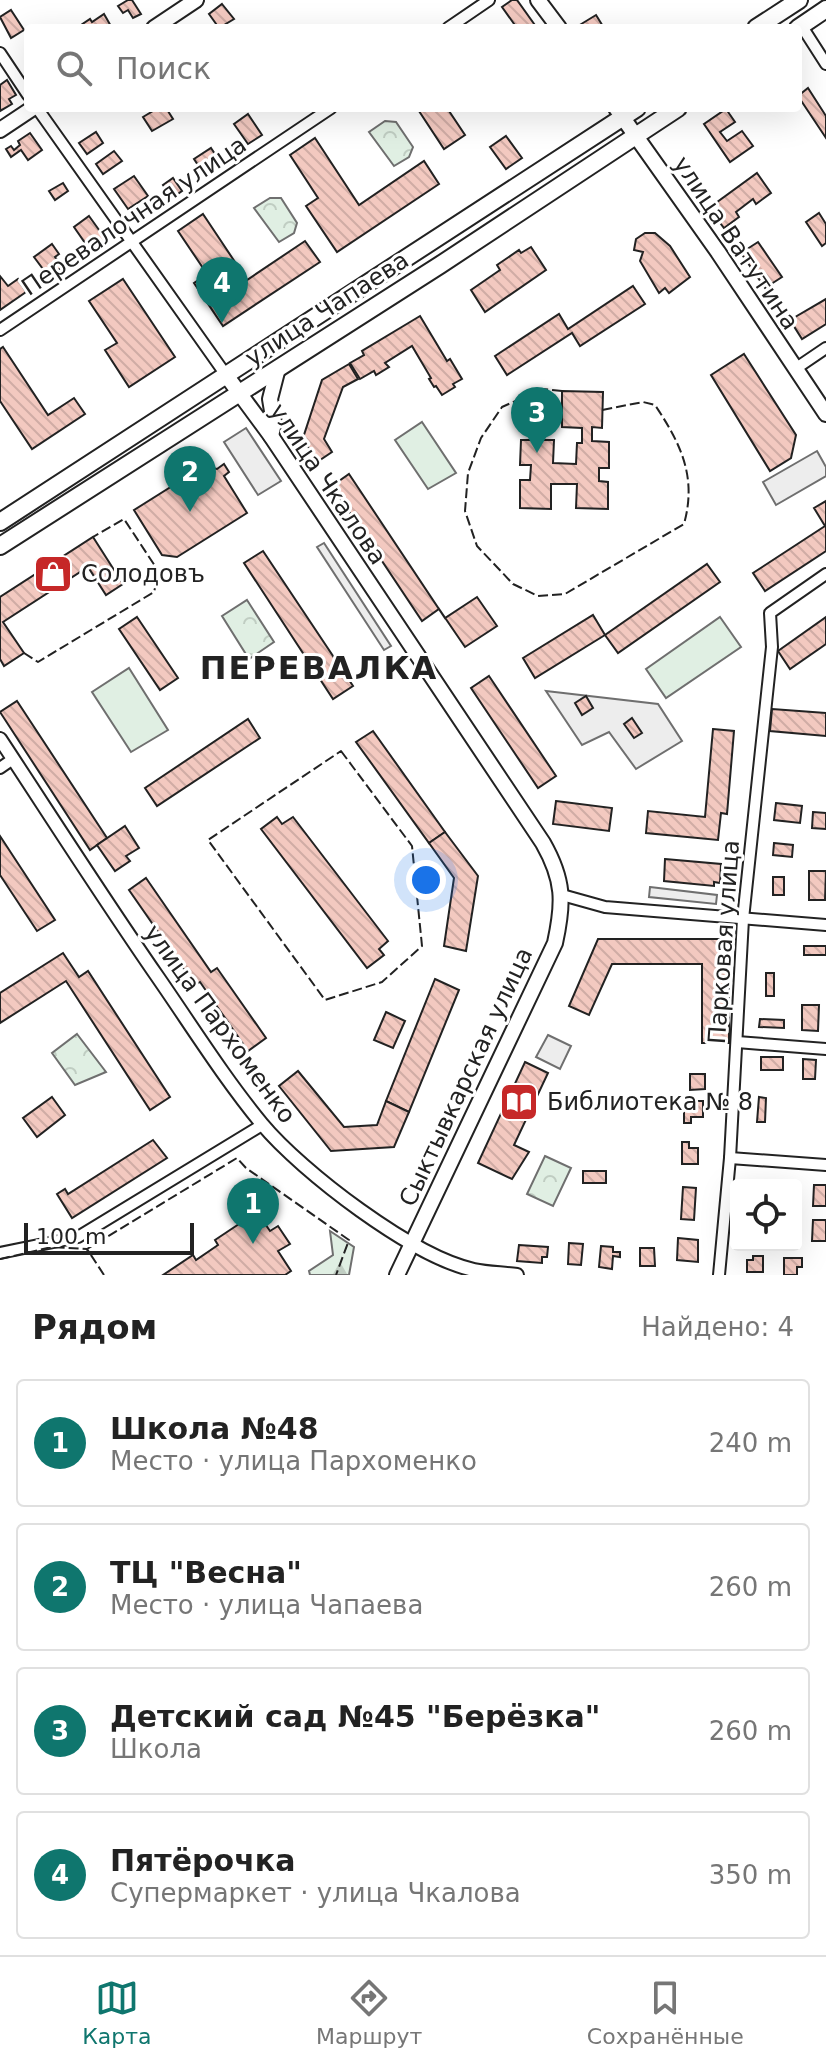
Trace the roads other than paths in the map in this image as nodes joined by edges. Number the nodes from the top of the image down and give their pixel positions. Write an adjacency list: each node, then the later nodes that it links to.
1 (196, 0): 6 (main road)
2 (489, 0): 7 (street)
3 (538, 0): 8 (main road)
4 (799, 0): 9 (main road)
5 (826, 9): 10 (main road)
6 (160, 24)
7 (454, 24)
8 (556, 24)
9 (762, 24)
10 (802, 26)
11 (802, 30): 13 (street)
12 (0, 53): 14 (street)
13 (826, 64)
14 (24, 89)
15 (29, 112): 21 (main road)
16 (38, 112): 23 (street, улица Чкалова)
17 (325, 112): 23 (street, Перевалочная улица)
18 (623, 112): 28 (main road, улица Чапаева)
19 (625, 112): 22 (main road, улица Ватутина)
20 (672, 112): 22 (main road, улица Чапаева)
21 (0, 130)
22 (636, 136): 26 (main road, улица Чапаева); 27 (main road, улица Ватутина)
23 (132, 243): 24 (street, Перевалочная улица); 28 (street, улица Чкалова)
24 (0, 330)
25 (826, 348): 27 (street)
26 (278, 368): 29 (main road, улица Чапаева); 31 (main road)
27 (795, 369): 30 (main road, улица Ватутина)
28 (226, 375): 29 (main road, улица Чкалова); 32 (main road, улица Чапаева)
29 (240, 393): 31 (main road, улица Чкалова); 33 (main road, улица Чапаева)
30 (826, 414)
31 (271, 436): 38 (main road, улица Чкалова)
32 (0, 522)
33 (0, 546)
34 (826, 574): 39 (street, Парковая улица)
35 (0, 739): 36 (street, улица Пархоменко)
36 (13, 759): 37 (street); 43 (street, улица Пархоменко)
37 (0, 768)
38 (562, 895): 39 (street); 46 (main road, Сыктывкарская улица)
39 (743, 919): 40 (street); 41 (street, Парковая улица)
40 (826, 925)
41 (737, 1042): 42 (street); 44 (street, Парковая улица)
42 (826, 1049)
43 (262, 1125): 46 (street, улица Пархоменко); 47 (street)
44 (730, 1158): 45 (street); 50 (street, Парковая улица)
45 (826, 1165)
46 (413, 1242): 48 (main road, Сыктывкарская улица); 49 (street, улица Пархоменко)
47 (0, 1253)
48 (397, 1275)
49 (517, 1275)
50 (719, 1275)

